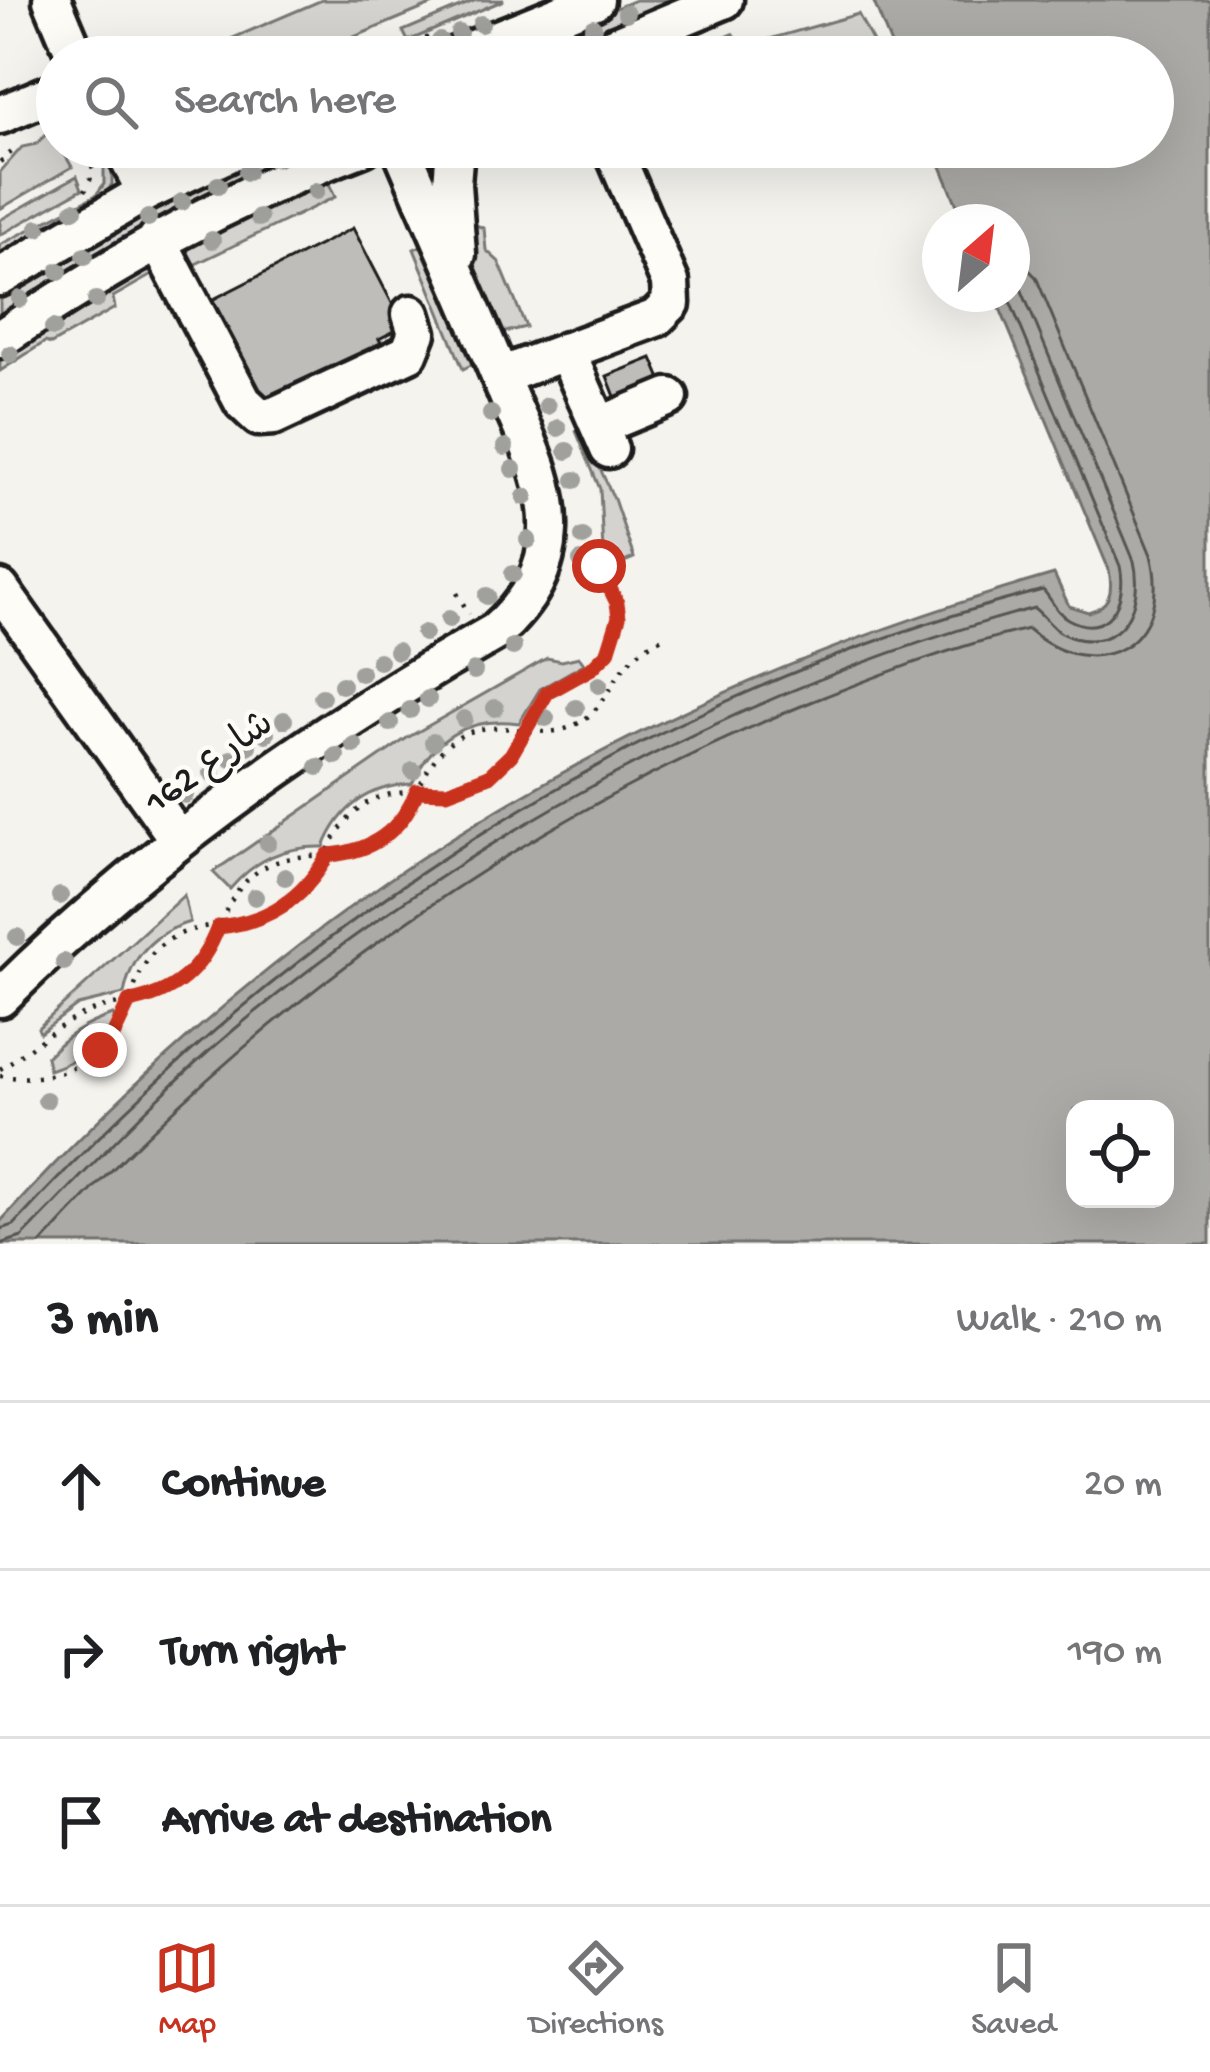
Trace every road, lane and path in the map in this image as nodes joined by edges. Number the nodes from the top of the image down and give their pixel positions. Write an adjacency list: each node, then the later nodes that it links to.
1 (52, 0): 4 (street)
2 (595, 0): 5 (street)
3 (724, 0): 6 (street)
4 (67, 36)
5 (505, 36)
6 (637, 36)
7 (36, 100): 8 (street)
8 (0, 115)
9 (15, 149): 10 (path)
10 (0, 162)
11 (100, 168): 19 (path)
12 (121, 168): 18 (street)
13 (197, 168): 18 (street)
14 (313, 168): 20 (street)
15 (410, 168): 22 (street, شارع 162)
16 (454, 168): 22 (street, شارع 162)
17 (622, 168): 25 (street)
18 (146, 192): 21 (street)
19 (77, 198)
20 (157, 239): 23 (street); 24 (street)
21 (0, 277)
22 (464, 292): 26 (street, شارع 162)
23 (411, 314)
24 (0, 339)
25 (566, 351): 26 (street); 27 (street)
26 (500, 376): 31 (street, شارع 162)
27 (669, 397)
28 (599, 566): 33 (path)
29 (0, 589): 35 (street)
30 (457, 593): 31 (path)
31 (486, 630): 35 (street, شارع 162)
32 (663, 638): 33 (path)
33 (525, 728): 34 (path); 34 (path)
34 (417, 791): 36 (path); 36 (path)
35 (178, 839): 38 (street, شارع 162)
36 (328, 855): 37 (path); 37 (path)
37 (218, 927): 39 (path); 39 (path)
38 (0, 998)
39 (129, 1002): 40 (path); 40 (path)
40 (0, 1072)

